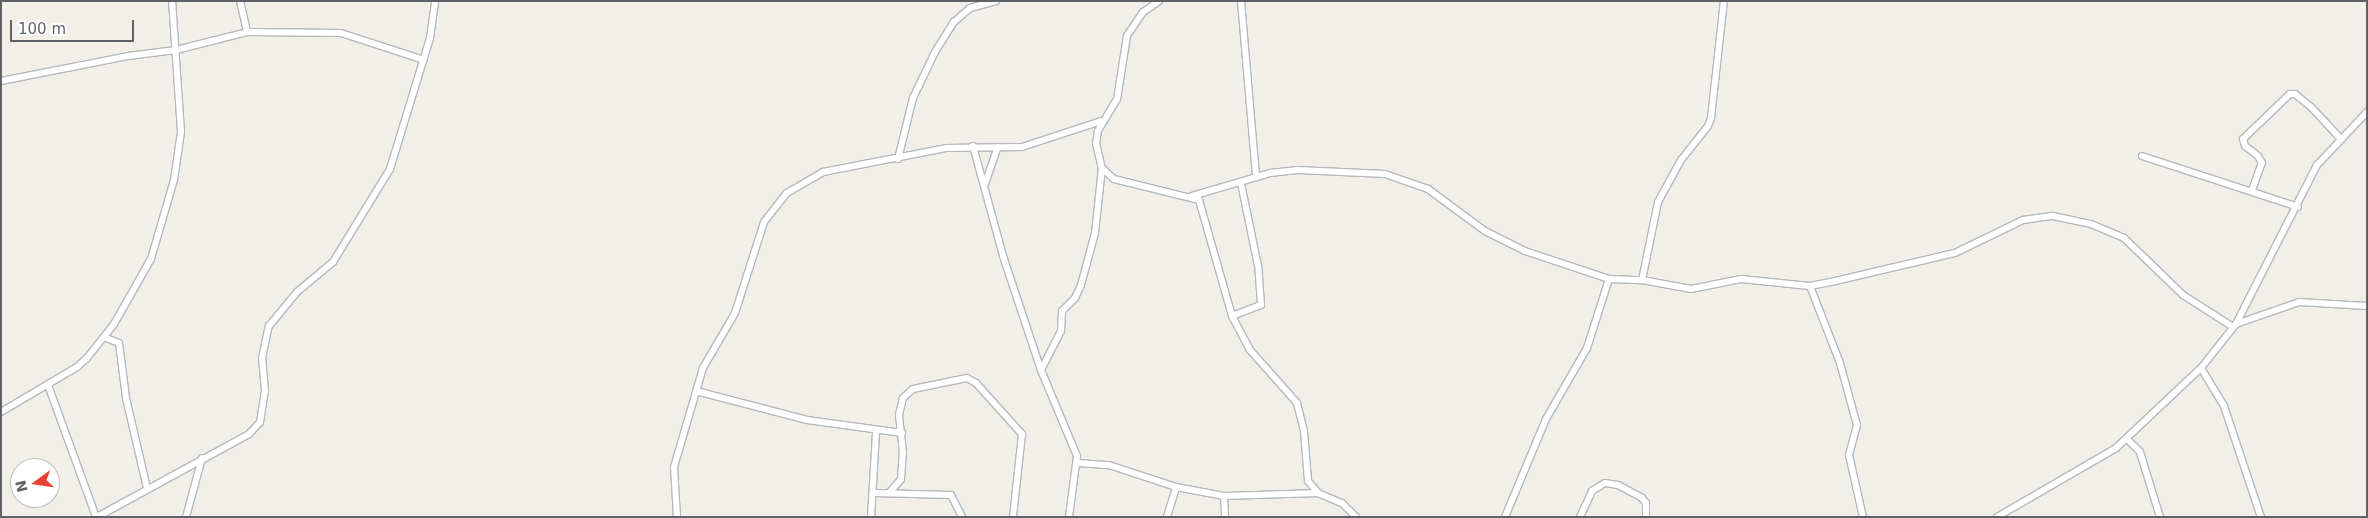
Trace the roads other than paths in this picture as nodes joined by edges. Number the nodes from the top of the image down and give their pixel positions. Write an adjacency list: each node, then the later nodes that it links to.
1 (172, 1): 9 (street)
2 (240, 1): 8 (street)
3 (435, 1): 10 (street)
4 (996, 1): 18 (street)
5 (1159, 1): 13 (street)
6 (1241, 1): 20 (street)
7 (1724, 1): 27 (street)
8 (247, 32): 9 (street); 10 (street)
9 (176, 50): 11 (street); 32 (street)
10 (424, 60): 41 (street)
11 (1, 81)
12 (2367, 112): 14 (street)
13 (1101, 121): 16 (street); 19 (street)
14 (2340, 138): 23 (street); 25 (street)
15 (973, 146): 16 (street); 18 (street); 22 (street)
16 (998, 147): 22 (street)
17 (2142, 156): 23 (street)
18 (898, 159): 36 (street)
19 (1102, 168): 24 (street); 34 (street)
20 (1256, 177): 21 (street); 26 (street)
21 (1241, 183): 24 (street); 30 (street)
22 (985, 185): 34 (street)
23 (2252, 190): 25 (street)
24 (1192, 196): 30 (street)
25 (2298, 206): 31 (street)
26 (1609, 279): 27 (street); 59 (street)
27 (1642, 280): 28 (street)
28 (1810, 286): 31 (street); 62 (street)
29 (2367, 306): 31 (street)
30 (1232, 316): 47 (street)
31 (2234, 325): 33 (street)
32 (104, 337): 35 (street); 44 (street)
33 (2200, 368): 40 (street); 65 (street)
34 (1041, 370): 42 (street)
35 (48, 385): 37 (street); 49 (street)
36 (696, 391): 38 (street); 51 (street)
37 (1, 412)
38 (876, 432): 39 (street); 45 (street)
39 (902, 433): 46 (street); 54 (street)
40 (2127, 439): 63 (street); 64 (street)
41 (202, 458): 44 (street); 50 (street)
42 (1078, 463): 43 (street); 55 (street)
43 (1176, 487): 48 (street); 56 (street)
44 (147, 488): 49 (street)
45 (875, 493): 46 (street); 52 (street)
46 (889, 493): 53 (street)
47 (1318, 493): 48 (street); 58 (street)
48 (1224, 496): 57 (street)
49 (97, 517)
50 (186, 517)
51 (677, 517)
52 (870, 517)
53 (962, 517)
54 (1013, 517)
55 (1069, 517)
56 (1167, 517)
57 (1225, 517)
58 (1356, 517)
59 (1505, 517)
60 (1580, 517): 61 (street)
61 (1646, 517)
62 (1863, 517)
63 (1996, 517)
64 (2160, 517)
65 (2261, 517)

